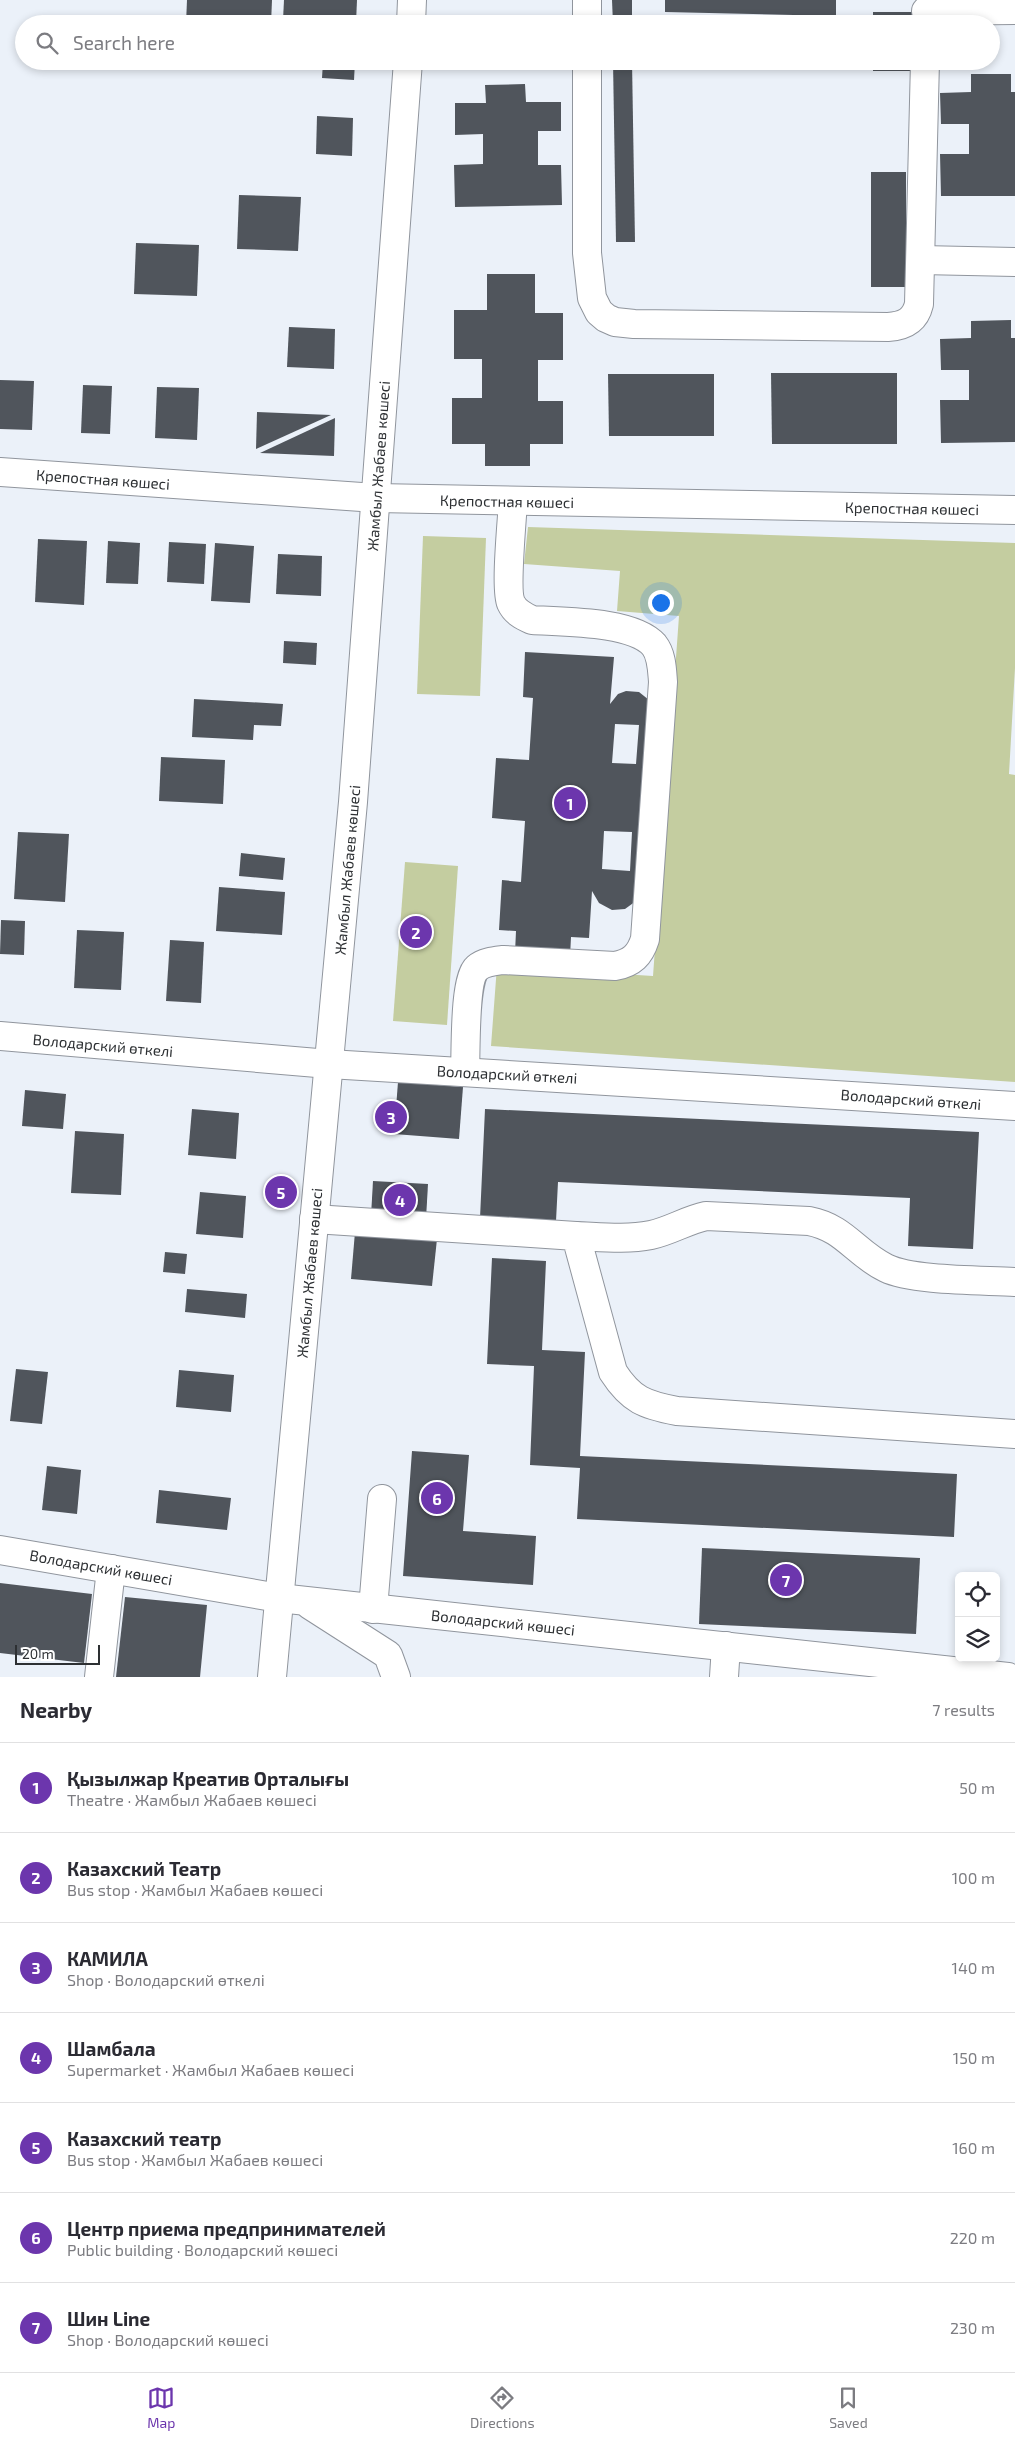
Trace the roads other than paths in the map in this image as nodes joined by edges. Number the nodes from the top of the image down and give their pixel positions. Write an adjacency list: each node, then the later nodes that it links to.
1 (412, 0): 5 (street)
2 (587, 0): 6 (street)
3 (1015, 10): 4 (street)
4 (926, 12)
5 (411, 15)
6 (587, 15)
7 (407, 70): 13 (street, Жамбыл Жабаев көшесі)
8 (587, 70): 10 (street)
9 (925, 70): 10 (street)
10 (921, 260): 11 (street)
11 (1015, 262)
12 (0, 472): 13 (street, Крепостная көшесі)
13 (376, 498): 14 (street, Крепостная көшесі); 17 (street, Жамбыл Жабаев көшесі)
14 (513, 501): 15 (street, Крепостная көшесі); 18 (street)
15 (1015, 510)
16 (0, 1036): 17 (street, Володарский өткелі)
17 (329, 1064): 18 (street, Володарский өткелі); 20 (street, Жамбыл Жабаев көшесі)
18 (465, 1072): 19 (street, Володарский өткелі)
19 (1015, 1106)
20 (314, 1219): 21 (street); 27 (street, Жамбыл Жабаев көшесі)
21 (576, 1236): 22 (street); 23 (street)
22 (1015, 1282)
23 (1015, 1434)
24 (382, 1500): 28 (street)
25 (0, 1550): 26 (street, Володарский көшесі)
26 (110, 1569): 27 (street, Володарский көшесі); 30 (street)
27 (291, 1600): 28 (street, Володарский көшесі); 31 (street, Жамбыл Жабаев көшесі); 32 (street)
28 (373, 1608): 29 (street, Володарский көшесі)
29 (726, 1646): 33 (street); 34 (street, Володарский көшесі)
30 (98, 1677)
31 (272, 1677)
32 (396, 1677)
33 (724, 1677)
34 (1008, 1677)

